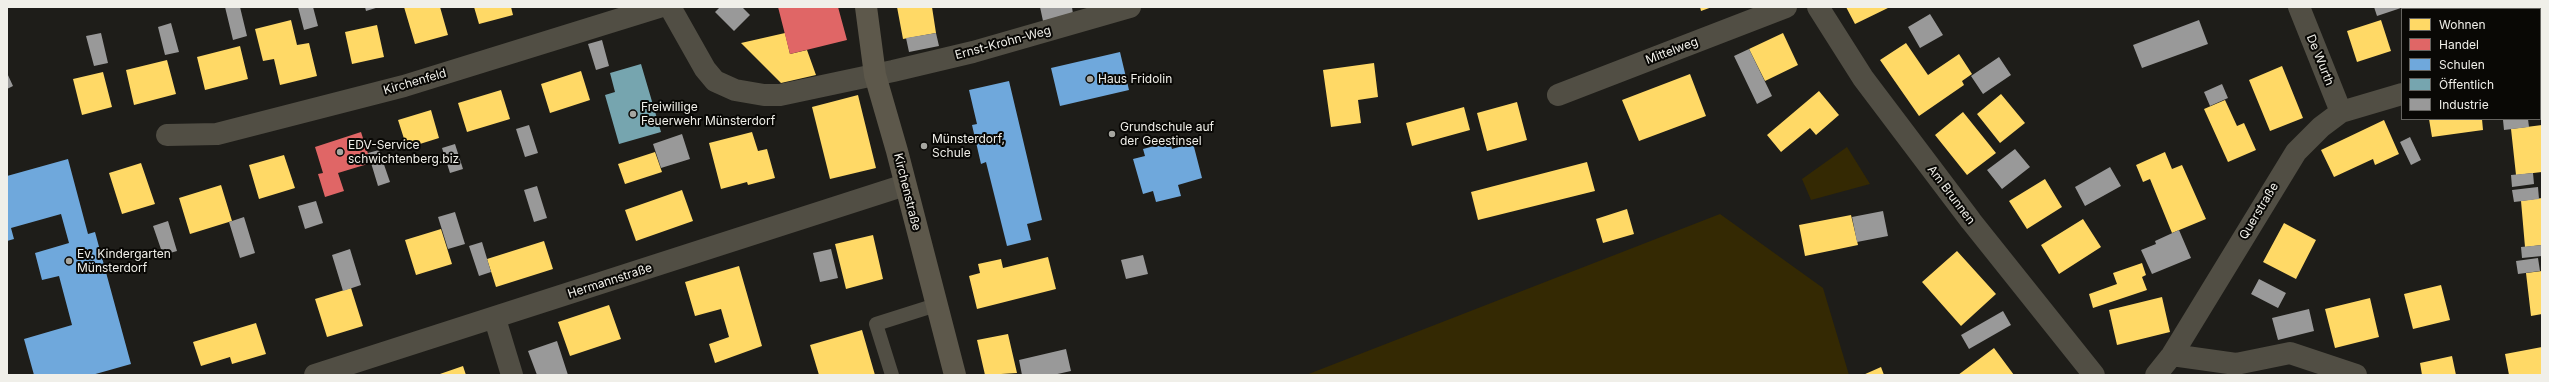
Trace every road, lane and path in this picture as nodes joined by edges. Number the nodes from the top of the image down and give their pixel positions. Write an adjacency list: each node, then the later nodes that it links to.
1 (659, 7): 12 (street, Kirchenfeld)
2 (670, 7): 8 (street, Ernst-Krohn-Weg)
3 (866, 7): 8 (street, Kirchenstraße)
4 (1130, 7): 8 (street, Ernst-Krohn-Weg)
5 (1786, 7): 10 (street, Mittelweg)
6 (1818, 7): 21 (street, Am Brunnen)
7 (2299, 7): 11 (street, De Wurth)
8 (875, 75): 13 (street, Kirchenstraße)
9 (2401, 94): 11 (street, Querstraße)
10 (1558, 95)
11 (2341, 112): 16 (street, Querstraße)
12 (167, 135)
13 (905, 185): 14 (street, Kirchenstraße); 15 (street, Hermannstraße)
14 (936, 305): 19 (lane); 20 (street, Kirchenstraße)
15 (495, 318): 17 (street, Hermannstraße); 18 (street)
16 (2172, 355): 22 (street, Querstraße); 23 (street)
17 (315, 375)
18 (512, 375)
19 (892, 375)
20 (955, 375)
21 (2094, 375)
22 (2156, 375)
23 (2356, 375)

